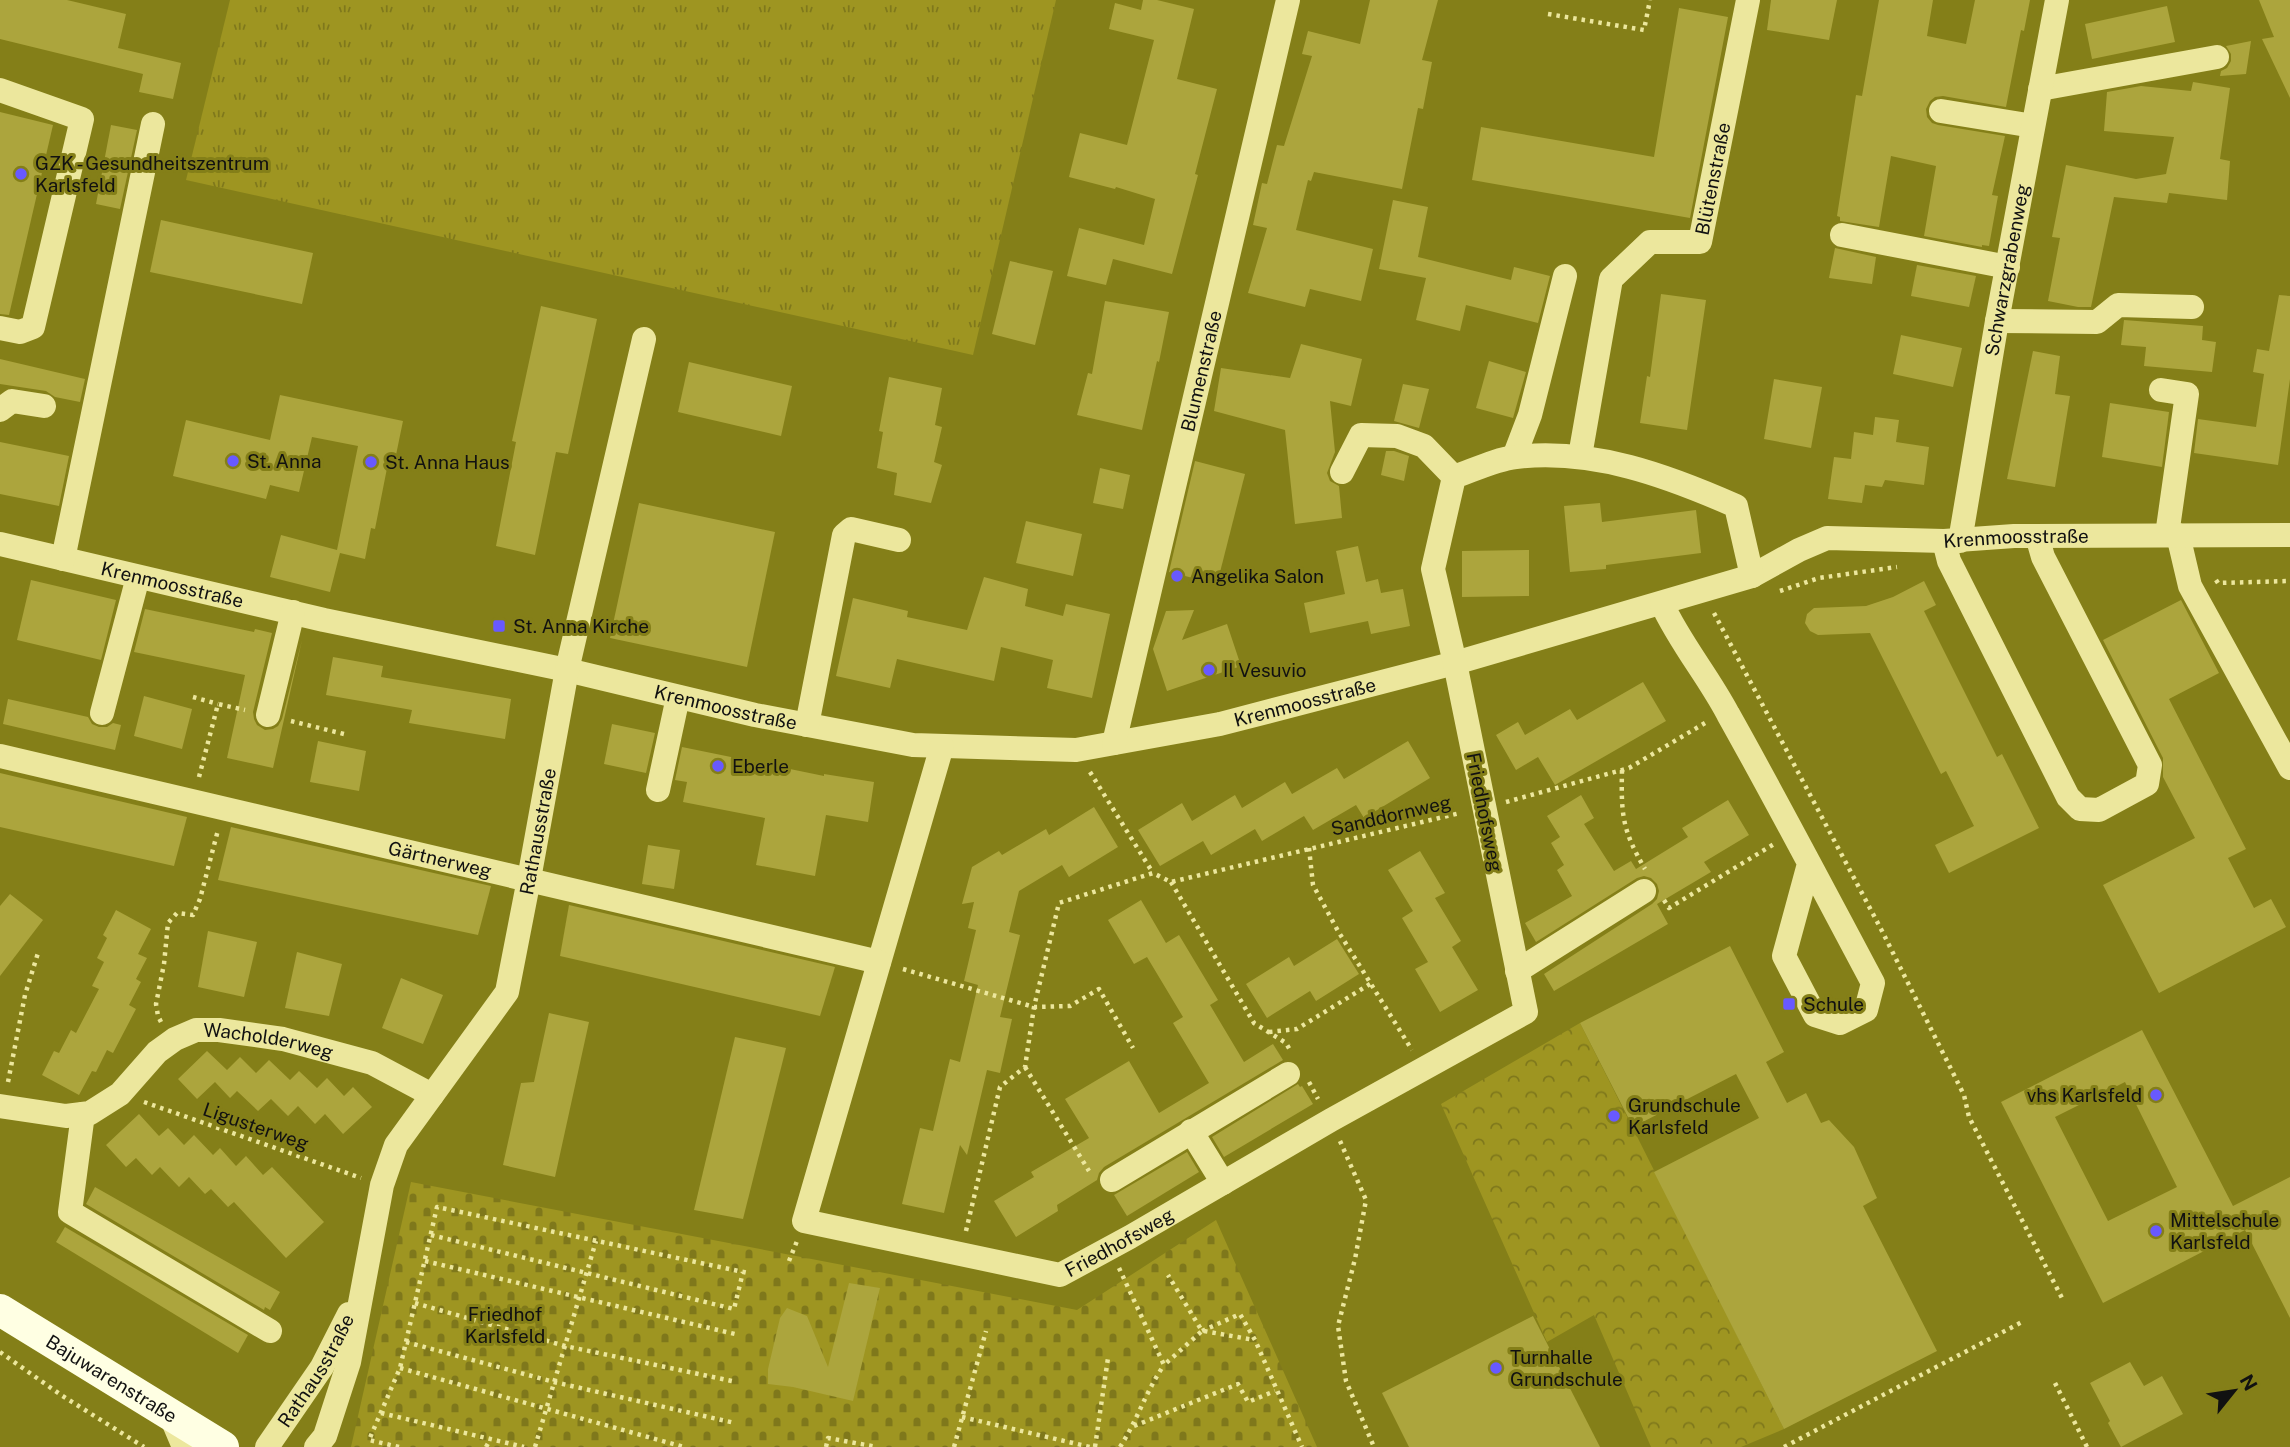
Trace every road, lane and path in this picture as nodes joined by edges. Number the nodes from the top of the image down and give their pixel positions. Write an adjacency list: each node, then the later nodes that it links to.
1 (1288, 0): 48 (street, Blumenstraße)
2 (1650, 0): 5 (path)
3 (1748, 0): 22 (street, Blütenstraße)
4 (2057, 0): 7 (street, Schwarzgrabenweg)
5 (1548, 14)
6 (2217, 57): 7 (street)
7 (2040, 89): 11 (street, Schwarzgrabenweg)
8 (0, 90): 17 (street)
9 (1941, 111): 11 (street)
10 (153, 124): 32 (street)
11 (2034, 127): 13 (street, Schwarzgrabenweg)
12 (1842, 236): 13 (street)
13 (2008, 267): 16 (street, Schwarzgrabenweg)
14 (1565, 276): 23 (street)
15 (2192, 307): 16 (street)
16 (1997, 321): 30 (street, Schwarzgrabenweg)
17 (0, 328)
18 (644, 339): 39 (street, Rathausstraße)
19 (2161, 390): 26 (street)
20 (44, 406): 21 (street)
21 (0, 410)
22 (1580, 456): 23 (street); 33 (street)
23 (1514, 457): 25 (street)
24 (1342, 472): 25 (street)
25 (1454, 477): 38 (street)
26 (2173, 535): 27 (street, Krenmoosstraße); 28 (street, Krenmoosstraße); 52 (street)
27 (2290, 535)
28 (2037, 536): 30 (street, Krenmoosstraße); 30 (street)
29 (899, 540): 46 (street)
30 (1952, 541): 33 (street, Krenmoosstraße)
31 (0, 544): 32 (street, Krenmoosstraße)
32 (63, 559): 34 (street, Krenmoosstraße)
33 (1752, 576): 35 (street, Krenmoosstraße)
34 (138, 577): 36 (street, Krenmoosstraße); 44 (street)
35 (1662, 604): 38 (street, Krenmoosstraße); 43 (street)
36 (293, 612): 39 (street, Krenmoosstraße); 45 (street)
37 (1714, 613): 94 (path)
38 (1455, 663): 48 (street, Krenmoosstraße); 57 (street, Friedhofsweg)
39 (567, 670): 41 (street, Krenmoosstraße); 62 (street, Rathausstraße)
40 (193, 697): 42 (path)
41 (678, 697): 46 (street, Krenmoosstraße); 54 (street)
42 (218, 704): 45 (path); 55 (path)
43 (1727, 710): 53 (path, Sanddornweg); 58 (street)
44 (102, 713)
45 (268, 715): 47 (path)
46 (807, 725): 49 (street, Krenmoosstraße)
47 (344, 734)
48 (1114, 744): 50 (street, Krenmoosstraße)
49 (942, 746): 50 (street, Krenmoosstraße); 66 (street, Friedhofsweg)
50 (1076, 750): 61 (path)
51 (0, 756): 55 (street, Gärtnerweg)
52 (2290, 768)
53 (1622, 770): 57 (path, Sanddornweg); 64 (path)
54 (658, 790)
55 (193, 802): 56 (street, Gärtnerweg)
56 (223, 808): 62 (street, Gärtnerweg); 71 (path)
57 (1485, 808): 59 (path, Sanddornweg); 67 (street, Friedhofsweg)
58 (1793, 833): 60 (street); 64 (path)
59 (1309, 848): 63 (path, Sanddornweg); 68 (path)
60 (1810, 864): 60 (street)
61 (1153, 873): 63 (path); 69 (path)
62 (530, 879): 66 (street, Gärtnerweg); 77 (street, Rathausstraße)
63 (1171, 882): 70 (path)
64 (1652, 888): 67 (street)
65 (38, 953): 78 (path)
66 (879, 962): 69 (path); 88 (street, Friedhofsweg)
67 (1517, 971): 75 (street, Friedhofsweg)
68 (1370, 984): 70 (path); 75 (path)
69 (1034, 1007): 72 (path); 73 (path)
70 (1268, 1032): 74 (path)
71 (175, 1039): 76 (street, Wacholderweg); 77 (street, Wacholderweg)
72 (1133, 1048)
73 (1025, 1067): 82 (path); 88 (path)
74 (1295, 1068): 80 (path); 81 (street)
75 (1423, 1069): 80 (street, Friedhofsweg)
76 (120, 1094): 79 (street, Wacholderweg); 84 (path, Ligusterweg)
77 (432, 1095): 84 (street, Rathausstraße)
78 (2, 1107): 79 (street, Wacholderweg)
79 (83, 1114): 98 (street)
80 (1331, 1120): 83 (street, Friedhofsweg); 136 (path)
81 (1191, 1131): 82 (street); 83 (street)
82 (1103, 1180)
83 (1223, 1183): 87 (street, Friedhofsweg)
84 (382, 1185): 92 (street, Rathausstraße)
85 (431, 1235): 86 (path); 89 (path); 90 (path)
86 (596, 1241): 90 (path); 90 (path)
87 (1110, 1248): 88 (street, Friedhofsweg); 107 (path)
88 (960, 1255)
89 (425, 1261): 93 (path); 95 (path)
90 (586, 1273): 93 (path)
91 (1168, 1275): 100 (path)
92 (361, 1291): 120 (street, Rathausstraße); 124 (street, Rathausstraße)
93 (579, 1299): 101 (path); 104 (path)
94 (2063, 1300)
95 (415, 1303): 103 (path); 104 (path)
96 (0, 1310): 115 (main road, Bajuwarenstraße)
97 (2022, 1322): 137 (path)
98 (270, 1331)
99 (986, 1331): 116 (path)
100 (1202, 1331): 102 (path); 102 (path); 107 (path)
101 (735, 1335)
102 (1255, 1340): 112 (path)
103 (406, 1342): 108 (path); 110 (path)
104 (565, 1346): 109 (path); 110 (path)
105 (0, 1352): 121 (path, Bajuwarenstraße)
106 (1108, 1358): 133 (path)
107 (1164, 1365): 118 (path)
108 (400, 1368): 113 (path); 114 (path)
109 (733, 1381)
110 (554, 1382): 113 (path); 117 (path)
111 (2055, 1383): 138 (path)
112 (1275, 1391): 118 (path); 135 (path)
113 (546, 1409): 128 (path); 129 (path)
114 (381, 1413): 119 (path); 125 (path)
115 (170, 1414): 122 (street); 123 (main road, Bajuwarenstraße)
116 (962, 1417): 132 (path); 133 (path)
117 (734, 1423)
118 (1134, 1426): 134 (path)
119 (490, 1440): 126 (path); 127 (path)
120 (323, 1443)
121 (144, 1447)
122 (184, 1447)
123 (223, 1447)
124 (267, 1447)
125 (399, 1447)
126 (486, 1447)
127 (524, 1447)
128 (535, 1447)
129 (684, 1447)
130 (826, 1447): 131 (path)
131 (877, 1447)
132 (954, 1447)
133 (1093, 1447)
134 (1120, 1447)
135 (1302, 1447)
136 (1374, 1447)
137 (1784, 1447)
138 (2087, 1447)

